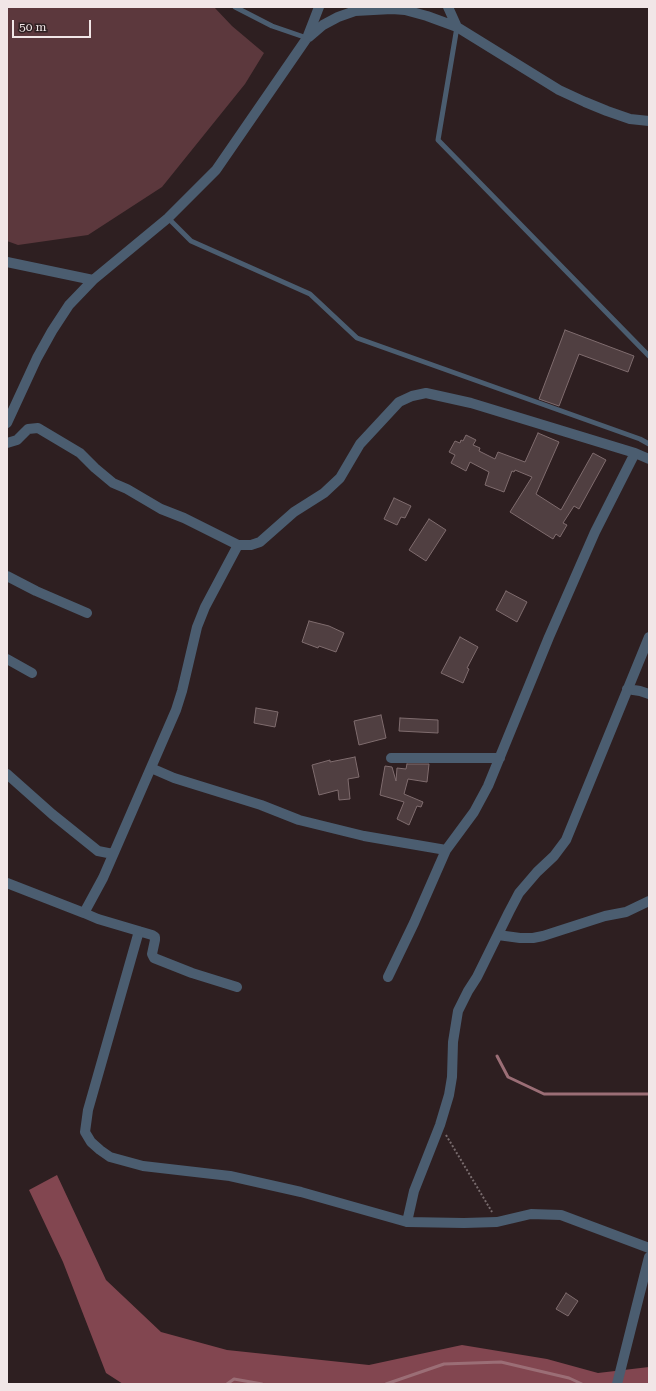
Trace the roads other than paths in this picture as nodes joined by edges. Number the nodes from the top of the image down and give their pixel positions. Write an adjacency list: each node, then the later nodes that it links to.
1 (235, 7): 5 (lane)
2 (319, 7): 5 (street)
3 (448, 7): 4 (street)
4 (457, 27): 5 (street); 6 (street); 10 (lane)
5 (308, 38): 7 (street)
6 (649, 121)
7 (168, 218): 9 (street); 13 (lane)
8 (7, 262): 9 (street)
9 (93, 280): 11 (street)
10 (649, 356)
11 (7, 423)
12 (7, 443): 16 (street)
13 (649, 444)
14 (634, 453): 15 (street); 16 (street); 25 (street)
15 (649, 459)
16 (238, 545): 26 (street)
17 (7, 576): 18 (street)
18 (87, 613)
19 (649, 637): 22 (street)
20 (7, 659): 21 (street)
21 (32, 673)
22 (627, 690): 23 (street); 34 (street)
23 (649, 694)
24 (391, 758): 25 (street)
25 (500, 758): 28 (street)
26 (152, 768): 28 (street); 29 (street)
27 (7, 774): 29 (street)
28 (446, 850): 35 (street)
29 (113, 854): 32 (street)
30 (7, 883): 32 (street)
31 (649, 901): 34 (street)
32 (84, 913): 33 (street)
33 (139, 931): 36 (street); 37 (street)
34 (498, 935): 37 (street)
35 (388, 977)
36 (237, 987)
37 (407, 1222): 38 (street)
38 (649, 1248)
39 (649, 1257): 40 (street)
40 (617, 1384)

